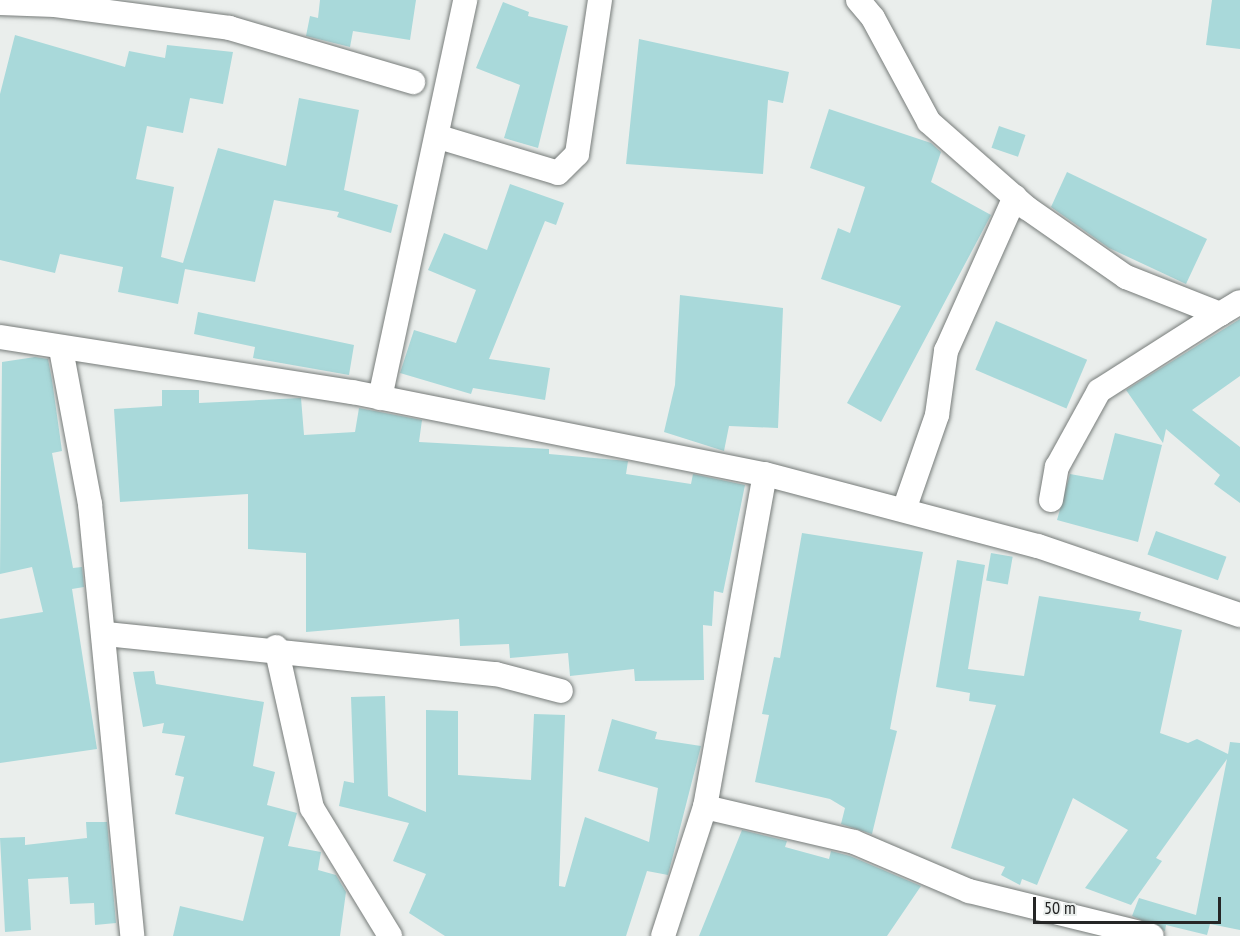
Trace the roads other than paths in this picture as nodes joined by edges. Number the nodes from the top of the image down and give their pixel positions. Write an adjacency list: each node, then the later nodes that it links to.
1 (465, 0): 6 (street)
2 (600, 0): 6 (street)
3 (858, 0): 7 (street)
4 (0, 3): 5 (street)
5 (413, 82)
6 (439, 137): 11 (street)
7 (1015, 196): 8 (street); 14 (street)
8 (1230, 308): 13 (street)
9 (0, 337): 10 (street)
10 (61, 349): 11 (street); 16 (street)
11 (381, 398): 12 (street)
12 (765, 474): 14 (street); 19 (street)
13 (1051, 500)
14 (904, 510): 15 (street)
15 (1240, 615)
16 (106, 633): 17 (street); 20 (street)
17 (276, 647): 18 (street); 21 (street)
18 (561, 692)
19 (705, 807): 22 (street); 23 (street)
20 (132, 936)
21 (390, 936)
22 (663, 936)
23 (1152, 936)

